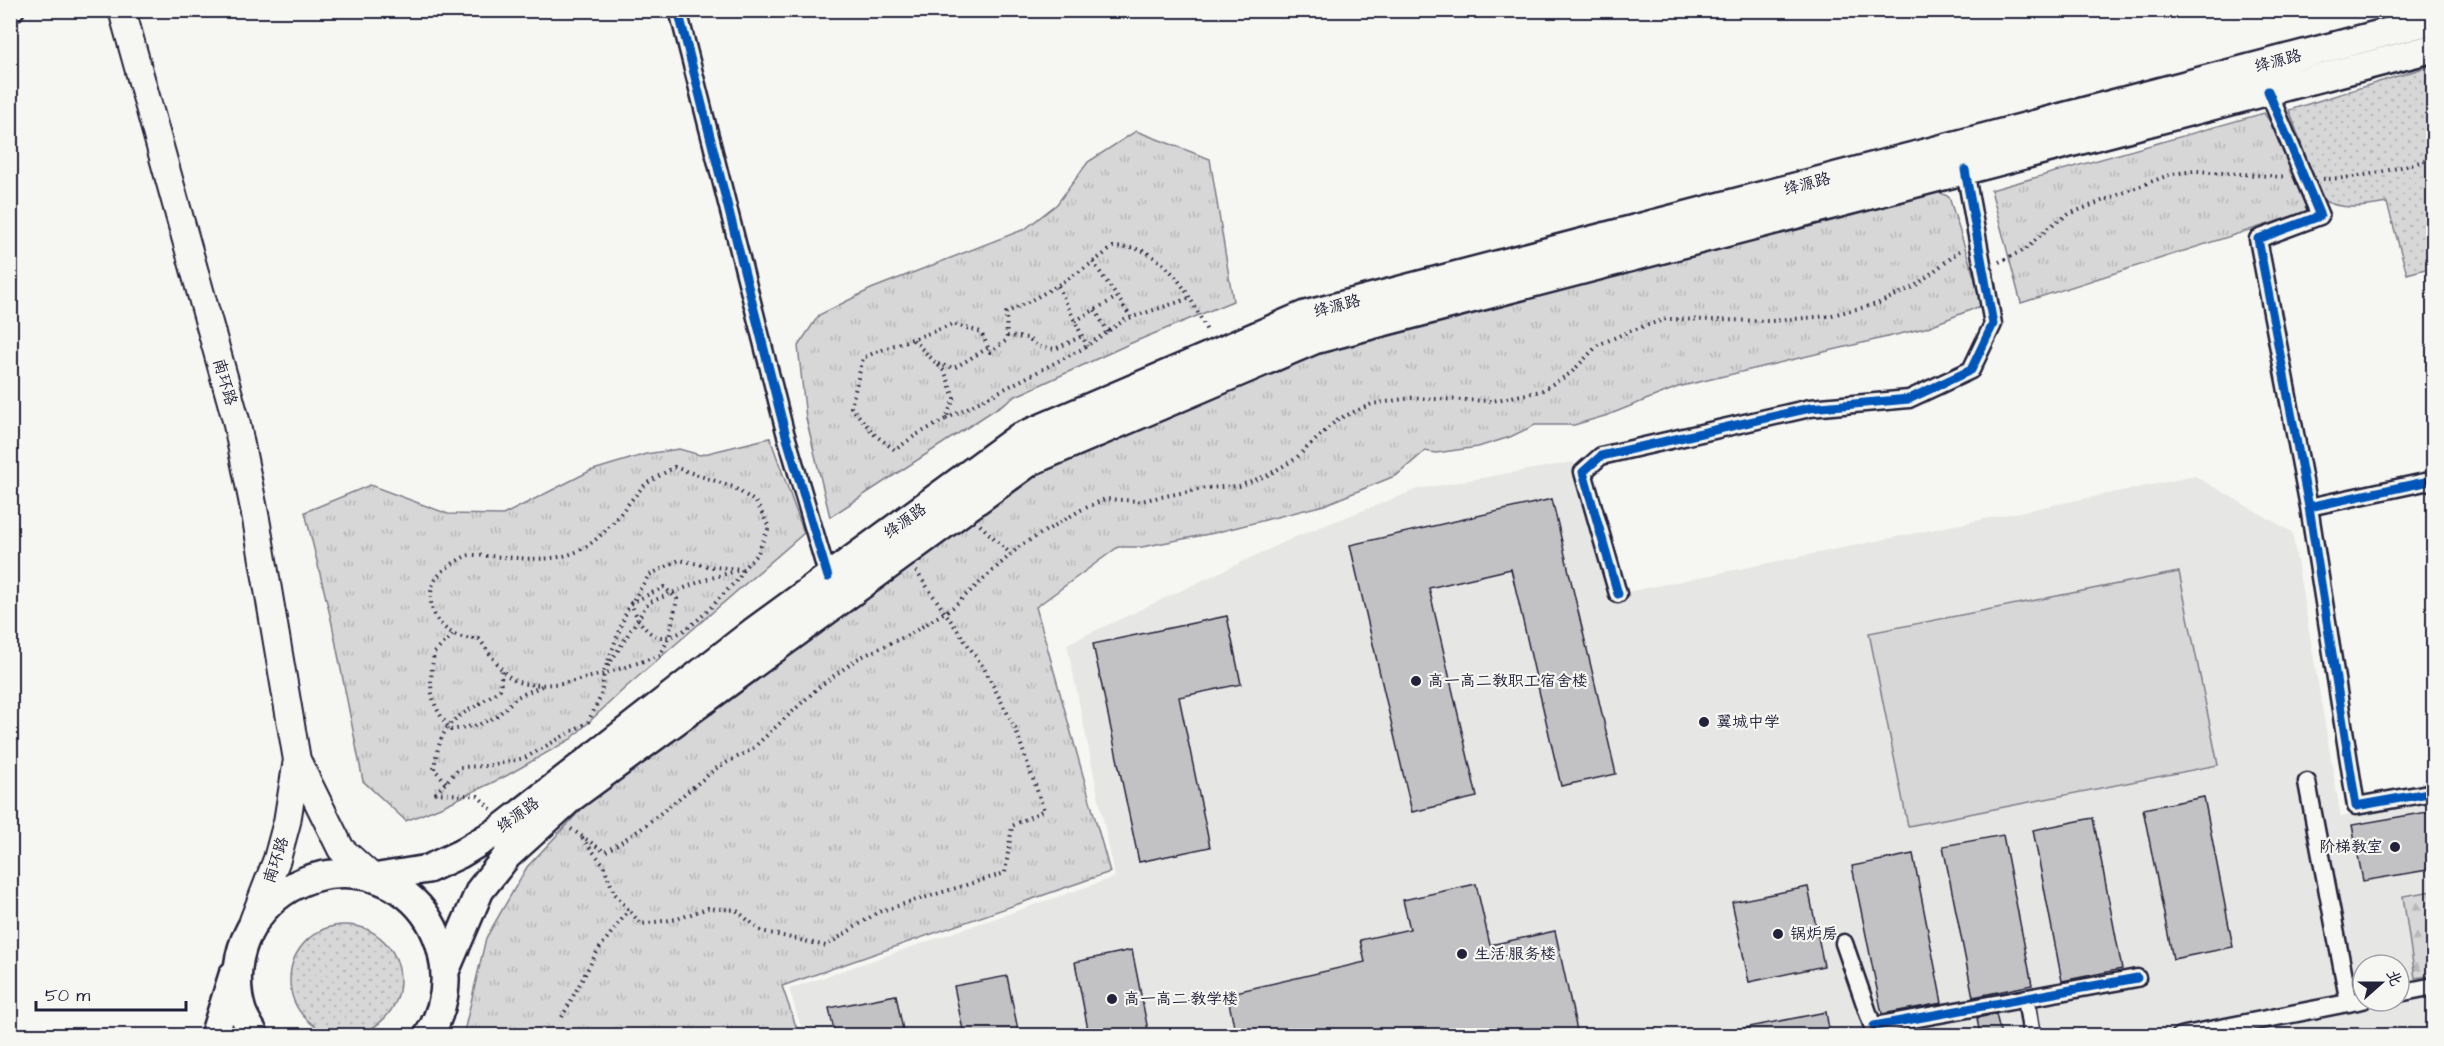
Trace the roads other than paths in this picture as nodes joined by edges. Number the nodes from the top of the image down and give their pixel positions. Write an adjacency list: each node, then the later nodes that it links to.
1 (122, 10): 11 (main road, 南环路)
2 (678, 10): 9 (street)
3 (2433, 20): 9 (highway, 绛源路)
4 (2433, 48): 5 (highway, 绛源路)
5 (2268, 91): 6 (highway, 绛源路); 8 (street)
6 (1965, 170): 10 (street); 18 (highway, 绛源路)
7 (2433, 480): 8 (street)
8 (2309, 507): 13 (street)
9 (828, 577): 14 (highway, 绛源路)
10 (1618, 594)
11 (297, 760): 14 (main road, 南环路); 15 (main road, 南环路)
12 (2307, 782): 20 (street)
13 (2433, 792)
14 (373, 878): 15 (highway); 18 (highway)
15 (253, 922): 17 (highway)
16 (1845, 943): 25 (street)
17 (241, 950): 26 (highway); 27 (highway)
18 (446, 969): 28 (highway)
19 (2137, 978): 23 (street)
20 (2351, 980)
21 (2433, 986): 22 (street)
22 (2411, 991)
23 (2026, 998): 25 (street); 29 (street)
24 (2351, 1003): 30 (street)
25 (1875, 1031)
26 (214, 1035)
27 (255, 1035)
28 (428, 1035)
29 (2032, 1035)
30 (2180, 1035)

